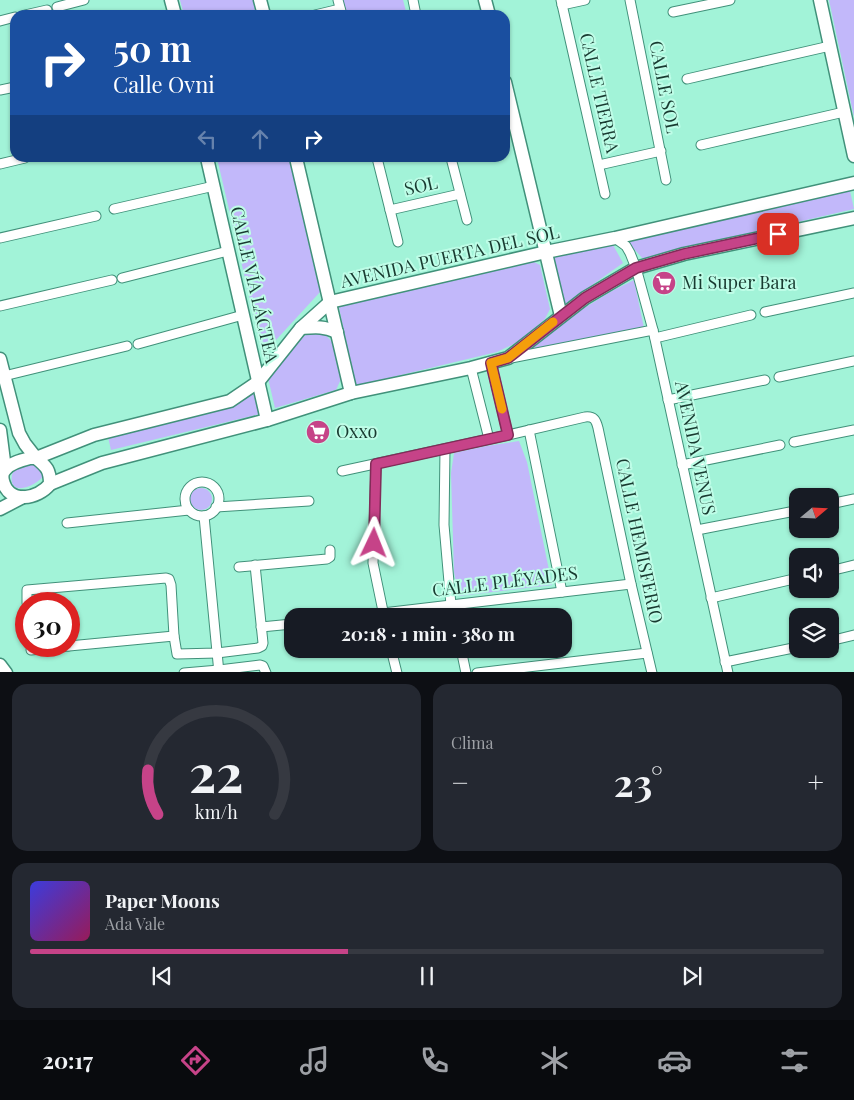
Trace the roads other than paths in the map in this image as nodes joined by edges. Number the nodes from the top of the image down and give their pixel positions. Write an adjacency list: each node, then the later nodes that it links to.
1 (84, 0): 7 (street)
2 (585, 0): 6 (street)
3 (630, 0): 15 (street, CALLE SOL)
4 (730, 0): 8 (street)
5 (820, 0): 9 (street)
6 (562, 2): 21 (street, CALLE TIERRA)
7 (58, 7)
8 (673, 12)
9 (830, 46): 10 (street); 12 (street)
10 (687, 79)
11 (510, 103): 36 (street)
12 (844, 112): 13 (street); 14 (street)
13 (852, 142): 16 (street)
14 (701, 145)
15 (660, 151): 21 (street); 22 (street, CALLE SOL)
16 (854, 156)
17 (208, 162): 24 (street, CALLE VÍA LÁCTEA)
18 (297, 162): 41 (street)
19 (378, 162): 28 (street)
20 (452, 162): 25 (street, SOL)
21 (599, 165): 26 (street, CALLE TIERRA)
22 (666, 180)
23 (854, 183): 33 (street, AVENIDA PUERTA DEL SOL)
24 (214, 186): 27 (street); 35 (street, CALLE VÍA LÁCTEA)
25 (460, 194): 28 (street, SOL); 31 (street, SOL)
26 (605, 194)
27 (114, 209)
28 (390, 210): 34 (street)
29 (96, 216): 32 (street)
30 (854, 218): 37 (street)
31 (466, 220)
32 (0, 238)
33 (616, 238): 36 (street, AVENIDA PUERTA DEL SOL); 37 (street, AVENIDA VENUS)
34 (398, 242)
35 (228, 251): 38 (street); 44 (street, CALLE VÍA LÁCTEA)
36 (546, 252): 41 (street, AVENIDA PUERTA DEL SOL); 46 (street)
37 (636, 268): 46 (street); 49 (street, AVENIDA VENUS)
38 (122, 278)
39 (112, 280): 42 (street)
40 (854, 293): 43 (street)
41 (330, 302): 47 (street, AVENIDA PUERTA DEL SOL); 48 (street)
42 (0, 306)
43 (765, 312)
44 (243, 315): 50 (street); 60 (street, CALLE VÍA LÁCTEA)
45 (751, 315): 49 (street)
46 (561, 316): 52 (street)
47 (301, 328): 48 (street, CALLE VÍA LÁCTEA); 60 (street, AVENIDA PUERTA DEL SOL)
48 (337, 332): 61 (street)
49 (654, 334): 52 (street); 62 (street, AVENIDA VENUS)
50 (138, 344)
51 (127, 346): 57 (street)
52 (508, 358): 55 (street)
53 (0, 359): 57 (street)
54 (854, 361): 58 (street)
55 (491, 363): 56 (street); 67 (street)
56 (471, 368): 61 (street); 68 (street)
57 (4, 376): 72 (street)
58 (779, 377)
59 (765, 380): 62 (street)
60 (258, 382): 63 (street, CALLE VÍA LÁCTEA); 72 (street, AVENIDA PUERTA DEL SOL)
61 (351, 393): 63 (street)
62 (668, 400): 74 (street, AVENIDA VENUS)
63 (266, 420): 77 (street)
64 (0, 430): 76 (street)
65 (529, 430): 67 (street); 95 (street, CALLE HEMISFERIO); 97 (street)
66 (854, 430): 69 (street)
67 (508, 435): 68 (street)
68 (489, 439): 71 (street)
69 (794, 442)
70 (780, 445): 74 (street)
71 (445, 449): 73 (street); 99 (street)
72 (36, 458): 76 (street); 77 (street)
73 (376, 464): 75 (street); 100 (street)
74 (682, 465): 88 (street, AVENIDA VENUS)
75 (342, 471)
76 (2, 474): 78 (street)
77 (50, 484): 78 (street)
78 (23, 497): 83 (street)
79 (854, 499): 81 (street)
80 (309, 501): 82 (street)
81 (839, 502)
82 (216, 507): 84 (street); 86 (street)
83 (0, 509)
84 (189, 510): 86 (street); 87 (street)
85 (789, 512): 88 (street)
86 (204, 516): 110 (street)
87 (67, 523)
88 (697, 530): 98 (street, AVENIDA VENUS)
89 (330, 550): 90 (street)
90 (255, 565): 91 (street); 104 (street)
91 (239, 566)
92 (854, 566): 93 (street)
93 (839, 569)
94 (789, 580): 98 (street)
95 (631, 584): 97 (street, CALLE PLÉYADES); 111 (street, CALLE HEMISFERIO)
96 (27, 592): 106 (street)
97 (562, 592): 99 (street, CALLE PLÉYADES)
98 (711, 598): 114 (street, AVENIDA VENUS)
99 (452, 605): 101 (street, CALLE PLÉYADES); 102 (street)
100 (383, 608)
101 (429, 608)
102 (453, 608)
103 (284, 625): 104 (street)
104 (261, 627): 110 (street)
105 (854, 635): 107 (street)
106 (174, 636): 108 (street); 110 (street)
107 (839, 639)
108 (80, 645)
109 (789, 649): 114 (street)
110 (217, 653): 116 (street)
111 (647, 653): 122 (street); 123 (street, CALLE HEMISFERIO)
112 (393, 658): 120 (street)
113 (463, 658): 121 (street)
114 (726, 662): 124 (street, AVENIDA VENUS)
115 (0, 665): 117 (street)
116 (219, 671): 118 (street); 119 (street)
117 (6, 672)
118 (184, 672)
119 (266, 672)
120 (397, 672)
121 (466, 672)
122 (476, 672)
123 (652, 672)
124 (728, 672)

